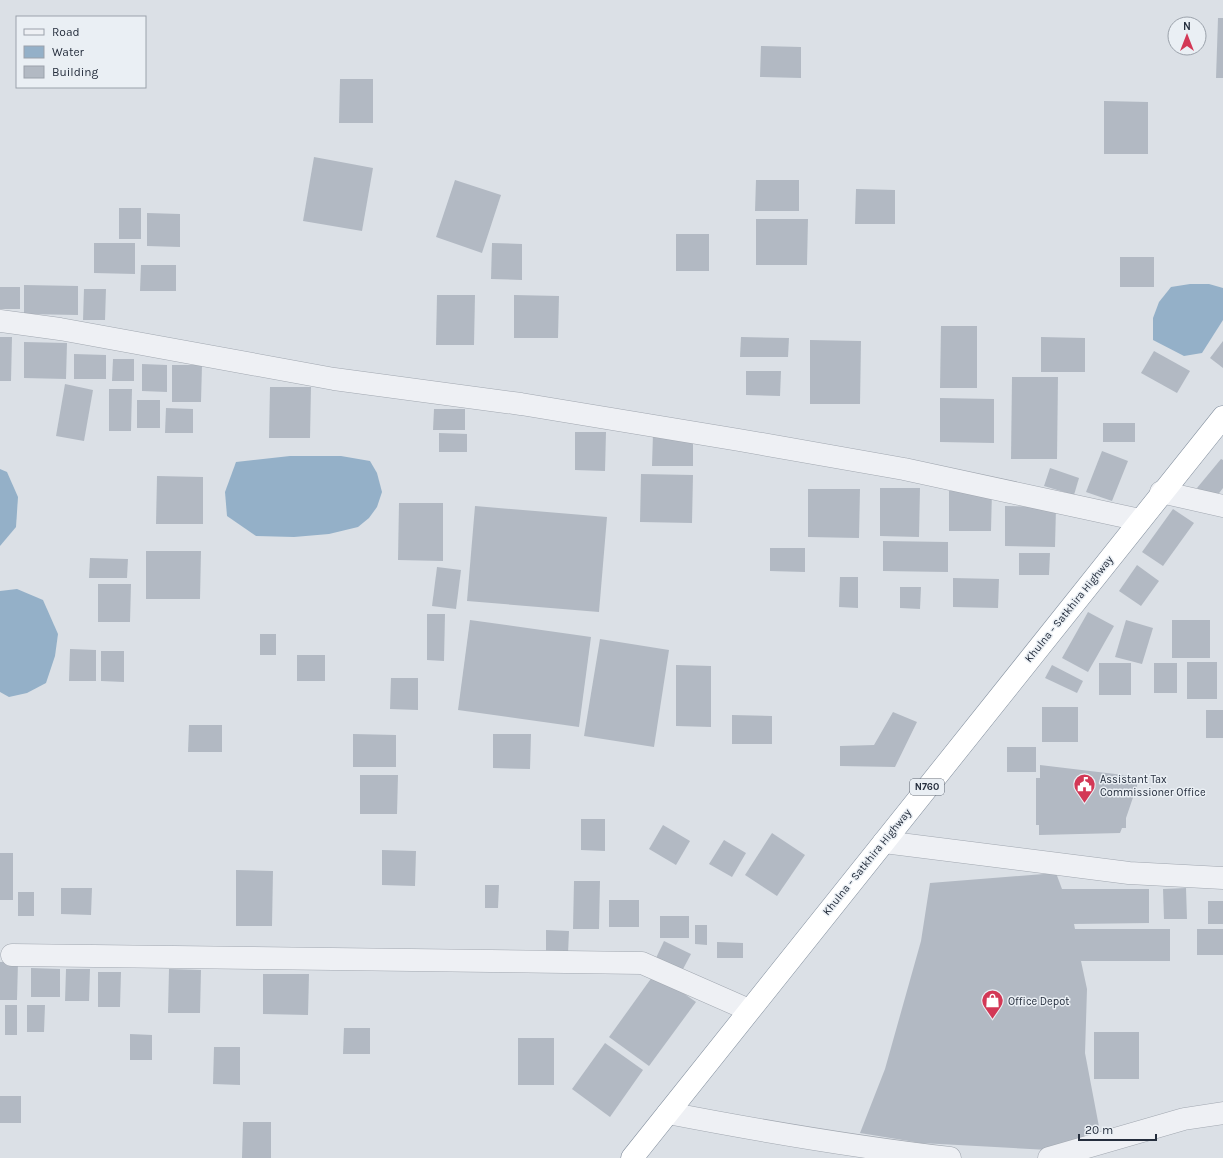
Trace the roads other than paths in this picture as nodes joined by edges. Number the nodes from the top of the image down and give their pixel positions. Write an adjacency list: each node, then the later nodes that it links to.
1 (0, 320): 5 (street)
2 (1223, 417): 3 (highway, Khulna - Satkhira Highway / N760)
3 (1161, 492): 4 (street); 5 (highway, Khulna - Satkhira Highway / N760)
4 (1223, 506)
5 (1140, 520): 6 (highway, Khulna - Satkhira Highway / N760)
6 (884, 842): 7 (street); 9 (highway, Khulna - Satkhira Highway / N760)
7 (1223, 878)
8 (12, 955): 9 (street)
9 (749, 1010): 10 (highway, Khulna - Satkhira Highway / N760)
10 (668, 1113): 12 (street); 13 (highway, Khulna - Satkhira Highway / N760)
11 (1223, 1113): 15 (street)
12 (894, 1155): 14 (street)
13 (632, 1158)
14 (950, 1158)
15 (1049, 1158)

